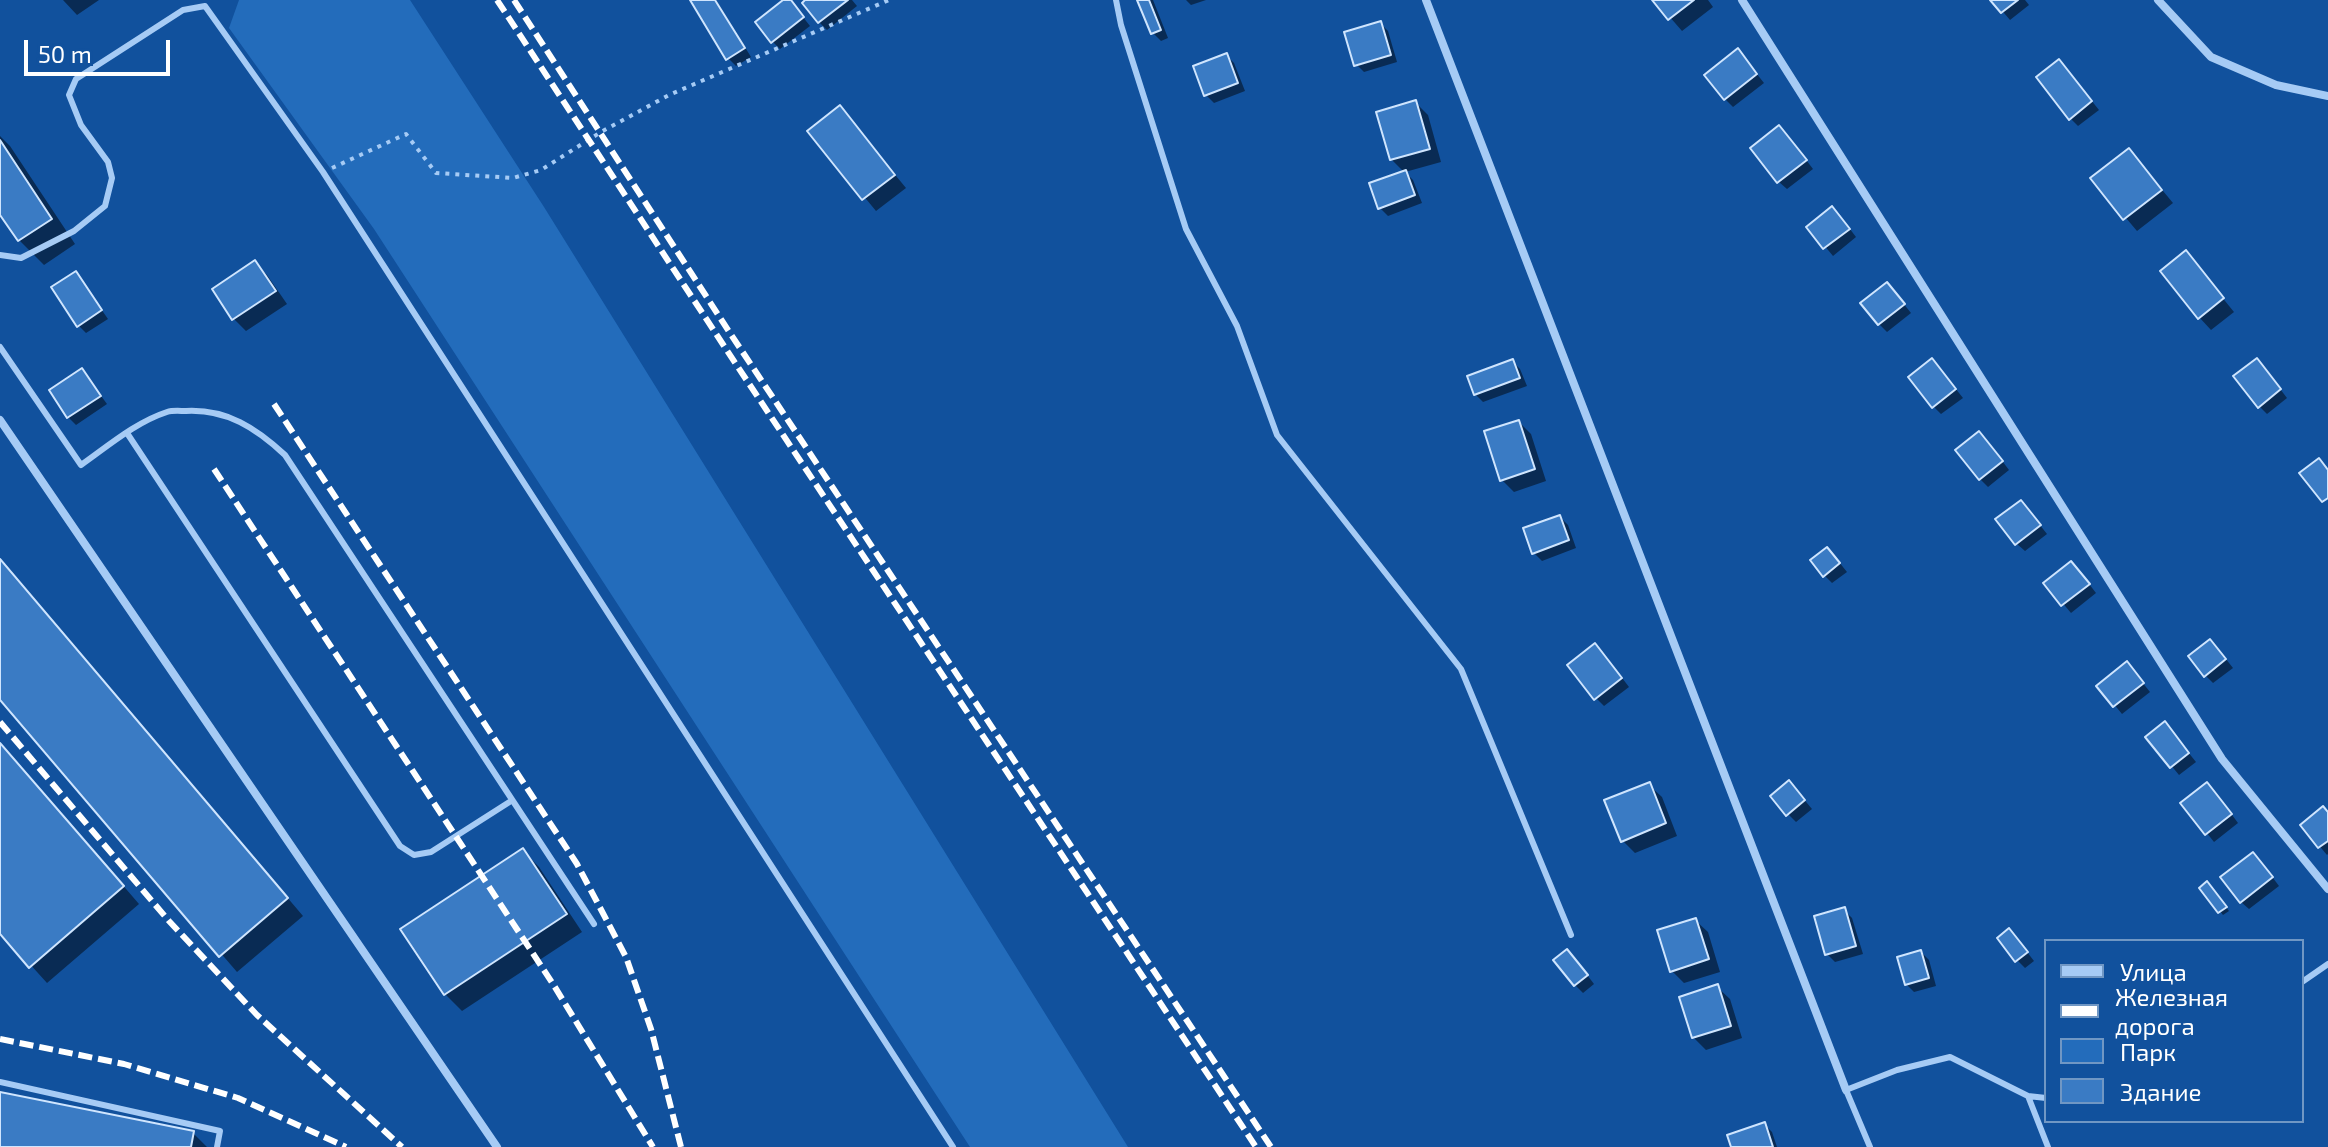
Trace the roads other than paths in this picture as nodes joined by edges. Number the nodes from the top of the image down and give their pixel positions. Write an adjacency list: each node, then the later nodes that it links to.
1 (1116, 0): 13 (lane)
2 (1426, 0): 17 (street)
3 (1742, 0): 11 (street)
4 (2158, 0): 5 (street)
5 (2328, 96)
6 (0, 255): 22 (lane)
7 (0, 347): 9 (lane)
8 (0, 420): 21 (street)
9 (127, 433): 10 (lane); 10 (lane)
10 (511, 801): 12 (lane)
11 (2328, 889)
12 (594, 924)
13 (1571, 935)
14 (2328, 964): 15 (lane)
15 (2304, 981)
16 (0, 1082): 20 (lane)
17 (1846, 1090): 18 (lane); 23 (lane)
18 (2028, 1096): 19 (lane); 24 (lane)
19 (2044, 1098)
20 (217, 1147)
21 (497, 1147)
22 (953, 1147)
23 (1870, 1147)
24 (2048, 1147)

